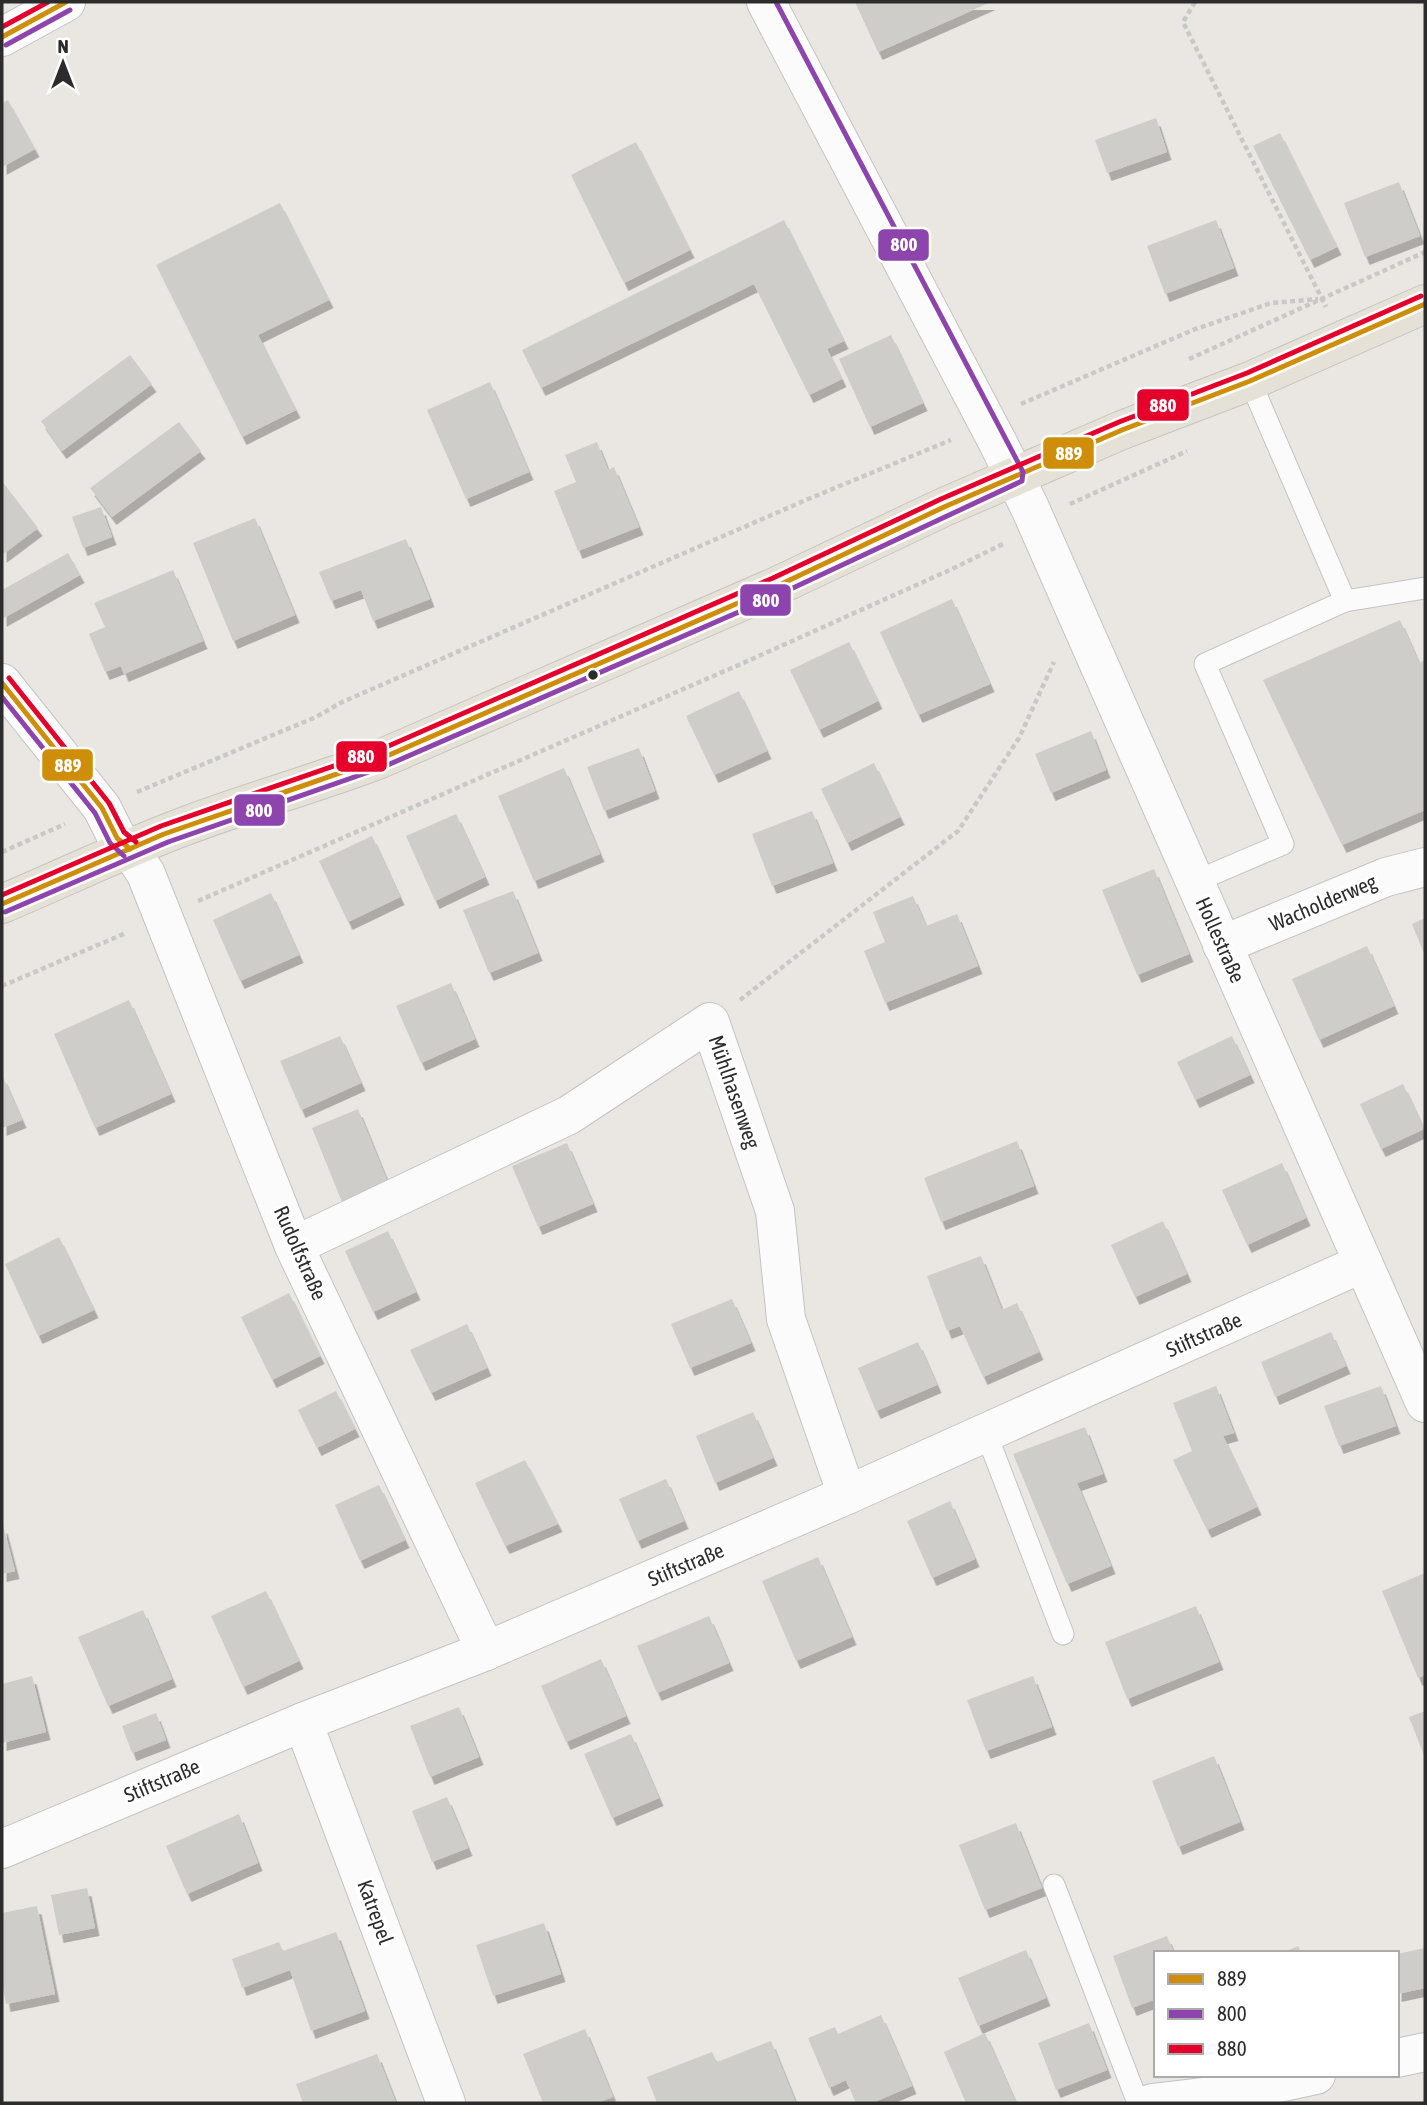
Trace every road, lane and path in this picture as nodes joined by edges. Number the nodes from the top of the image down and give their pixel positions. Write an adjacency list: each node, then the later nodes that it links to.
1 (66, 2): 4 (street)
2 (765, 2): 10 (street, Hollestraße)
3 (1195, 2): 6 (path)
4 (2, 37)
5 (1425, 252): 6 (path)
6 (1322, 298): 8 (path); 10 (path)
7 (1425, 304): 9 (main road)
8 (1177, 364)
9 (1250, 381): 12 (main road); 15 (lane)
10 (987, 422): 12 (street, Hollestraße); 18 (path)
11 (1190, 450): 13 (path)
12 (1014, 476): 13 (street, Hollestraße); 19 (main road)
13 (1037, 525): 16 (street, Hollestraße); 24 (path)
14 (1425, 588): 15 (lane)
15 (1345, 601): 22 (lane)
16 (1077, 613): 22 (street, Hollestraße); 27 (path)
17 (2, 683): 18 (street, Rudolfstraße)
18 (102, 808): 19 (street, Rudolfstraße); 20 (path)
19 (130, 849): 23 (main road); 24 (street, Rudolfstraße)
20 (2, 852)
21 (1425, 867): 25 (street, Wacholderweg)
22 (1194, 882): 25 (street, Hollestraße)
23 (2, 904)
24 (165, 916): 26 (path); 28 (street, Rudolfstraße)
25 (1222, 945): 29 (street, Hollestraße)
26 (2, 986)
27 (710, 1022): 28 (street, Mühlhasenweg); 32 (street, Mühlhasenweg)
28 (294, 1246): 34 (street, Rudolfstraße)
29 (1363, 1263): 30 (street, Hollestraße); 31 (street, Stiftstraße)
30 (1425, 1403)
31 (986, 1433): 32 (street, Stiftstraße); 33 (lane)
32 (847, 1495): 34 (street, Stiftstraße)
33 (1063, 1634)
34 (486, 1651): 35 (street, Stiftstraße)
35 (303, 1722): 36 (street, Stiftstraße); 41 (street, Katrepel)
36 (2, 1849)
37 (1054, 1885): 42 (lane)
38 (1425, 2052): 39 (street)
39 (1399, 2058)
40 (1307, 2077): 43 (street)
41 (446, 2103)
42 (1138, 2103)
43 (1152, 2103)

